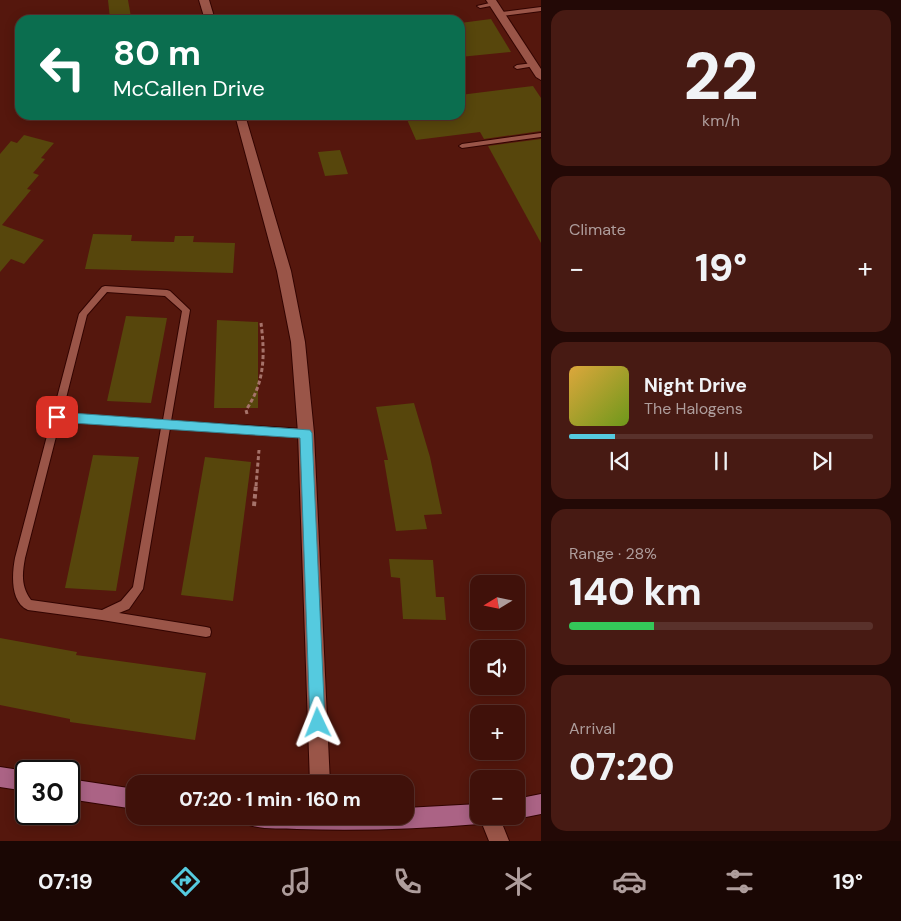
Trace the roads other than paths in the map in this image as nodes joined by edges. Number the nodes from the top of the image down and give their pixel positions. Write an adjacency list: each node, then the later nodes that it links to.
1 (204, 0): 6 (street)
2 (492, 2): 3 (lane); 5 (street)
3 (480, 6)
4 (541, 9): 5 (lane)
5 (502, 14): 7 (street)
6 (208, 15)
7 (533, 65): 8 (lane); 9 (street)
8 (517, 67)
9 (541, 77)
10 (241, 120): 15 (street)
11 (541, 135): 12 (lane)
12 (462, 146)
13 (57, 417): 14 (lane); 14 (lane); 16 (lane)
14 (166, 424): 15 (lane); 16 (lane)
15 (306, 433): 18 (street)
16 (102, 615): 17 (lane)
17 (206, 632)
18 (320, 775)
19 (0, 777): 20 (main road)
20 (15, 779)
21 (80, 791): 22 (main road)
22 (126, 798)
23 (541, 804): 24 (main road)
24 (525, 807)
25 (470, 815): 26 (main road)
26 (414, 817)
27 (493, 825): 28 (street)
28 (499, 841)

